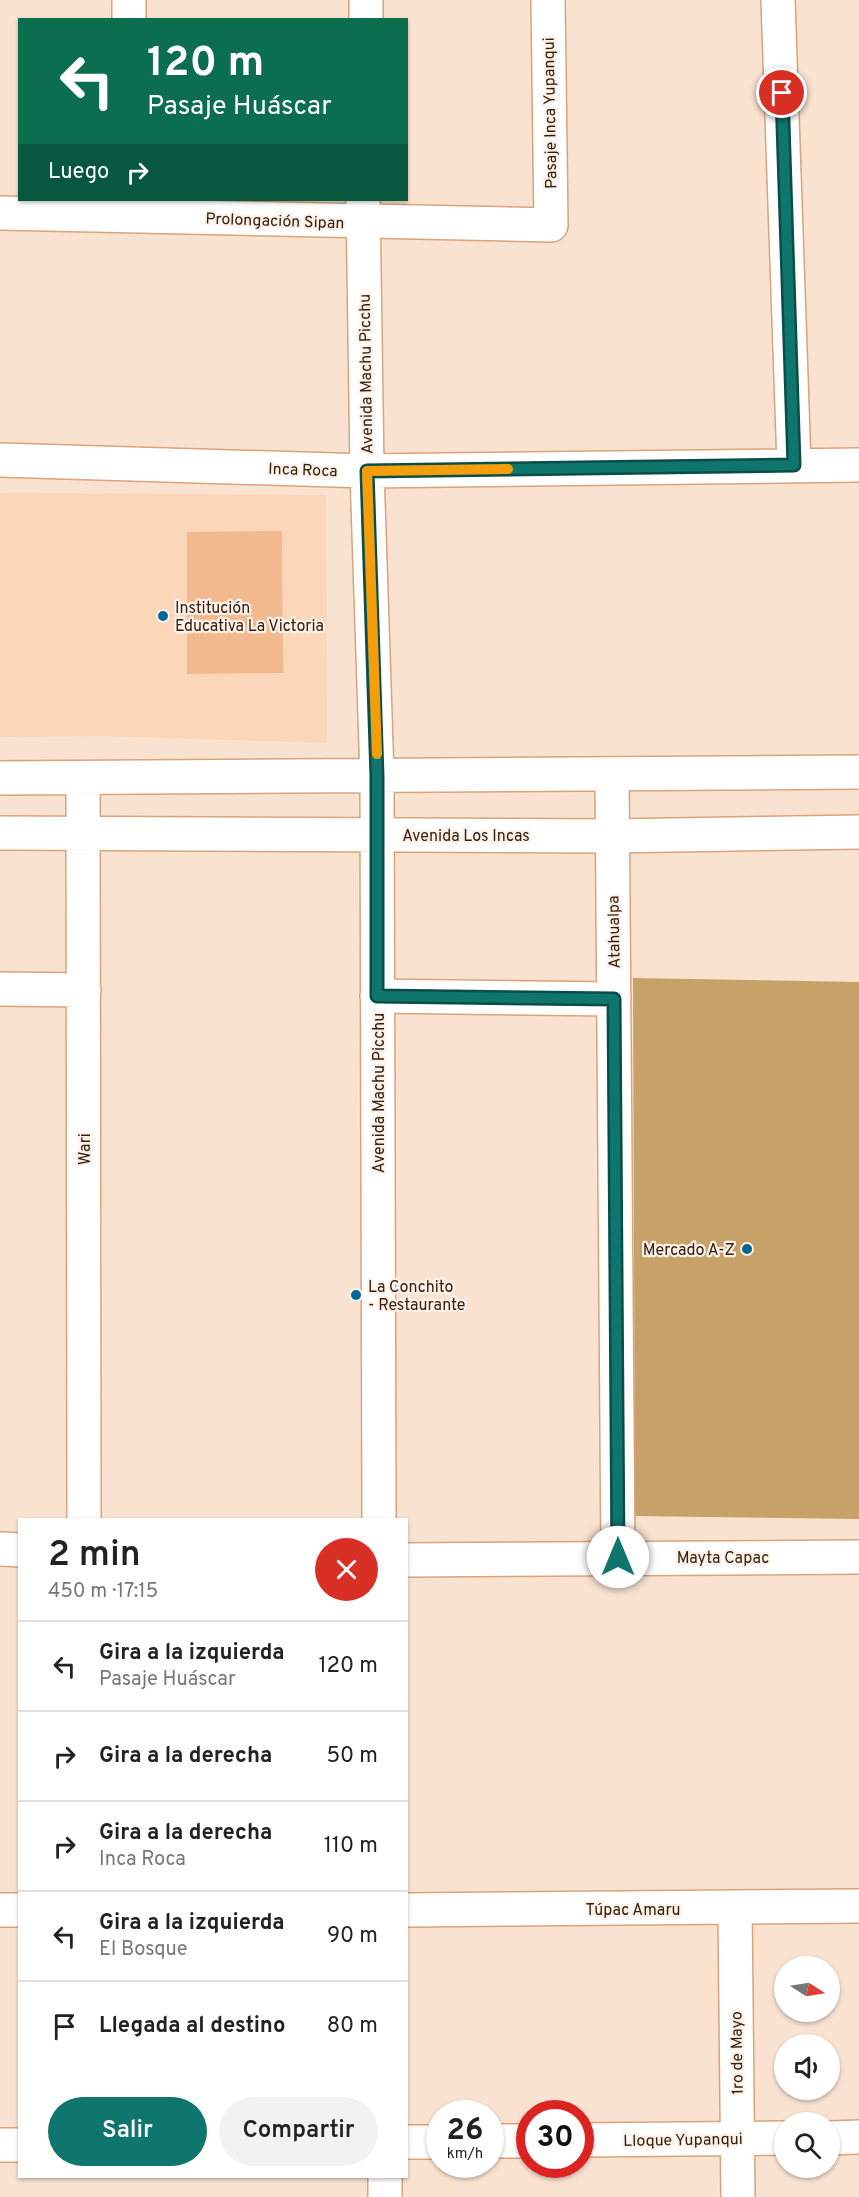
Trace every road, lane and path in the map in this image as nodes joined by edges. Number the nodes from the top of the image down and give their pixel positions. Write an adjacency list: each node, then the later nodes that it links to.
1 (129, 0): 5 (street)
2 (366, 0): 6 (street)
3 (548, 0): 10 (street, Pasaje Inca Yupanqui)
4 (778, 0): 12 (street)
5 (129, 18)
6 (366, 18)
7 (131, 207): 8 (street, Prolongación Sipan); 9 (street, Prolongación Sipan)
8 (363, 211): 10 (street, Prolongación Sipan); 14 (street, Avenida Machu Picchu)
9 (0, 213)
10 (550, 225)
11 (0, 460): 14 (street, Inca Roca)
12 (794, 465): 13 (street, Inca Roca); 14 (street, Inca Roca)
13 (859, 465)
14 (367, 471): 17 (street, Avenida Machu Picchu)
15 (859, 772): 16 (street)
16 (612, 774): 17 (street); 24 (street, Atahualpa)
17 (377, 777): 19 (street); 23 (street, Avenida Machu Picchu)
18 (0, 778): 19 (street)
19 (83, 778): 22 (street, Wari)
20 (859, 832): 24 (street, Avenida Los Incas)
21 (0, 833): 22 (street, Avenida Los Incas)
22 (83, 833): 23 (street, Avenida Los Incas); 26 (street, Wari)
23 (377, 835): 24 (street, Avenida Los Incas); 27 (street, Avenida Machu Picchu)
24 (612, 836): 28 (street, Atahualpa)
25 (0, 989): 26 (street)
26 (84, 990): 29 (street, Wari)
27 (377, 996): 28 (street); 30 (street, Avenida Machu Picchu)
28 (614, 999): 33 (street, Atahualpa)
29 (84, 1518)
30 (379, 1518)
31 (0, 1549): 32 (street)
32 (18, 1550)
33 (618, 1557): 34 (street, Mayta Capac); 35 (street, Mayta Capac)
34 (859, 1557)
35 (408, 1560)
36 (859, 1906): 37 (street, Túpac Amaru)
37 (735, 1908): 40 (street, Túpac Amaru); 44 (street, 1ro de Mayo)
38 (0, 1910): 39 (street)
39 (18, 1910)
40 (408, 1910)
41 (859, 2137): 43 (street)
42 (774, 2138): 44 (street, Lloque Yupanqui)
43 (840, 2138)
44 (737, 2139): 45 (street, Lloque Yupanqui); 52 (street, 1ro de Mayo)
45 (594, 2140)
46 (408, 2142): 47 (street)
47 (426, 2142)
48 (0, 2145): 49 (street)
49 (18, 2145)
50 (385, 2178): 51 (street)
51 (385, 2197)
52 (738, 2197)

